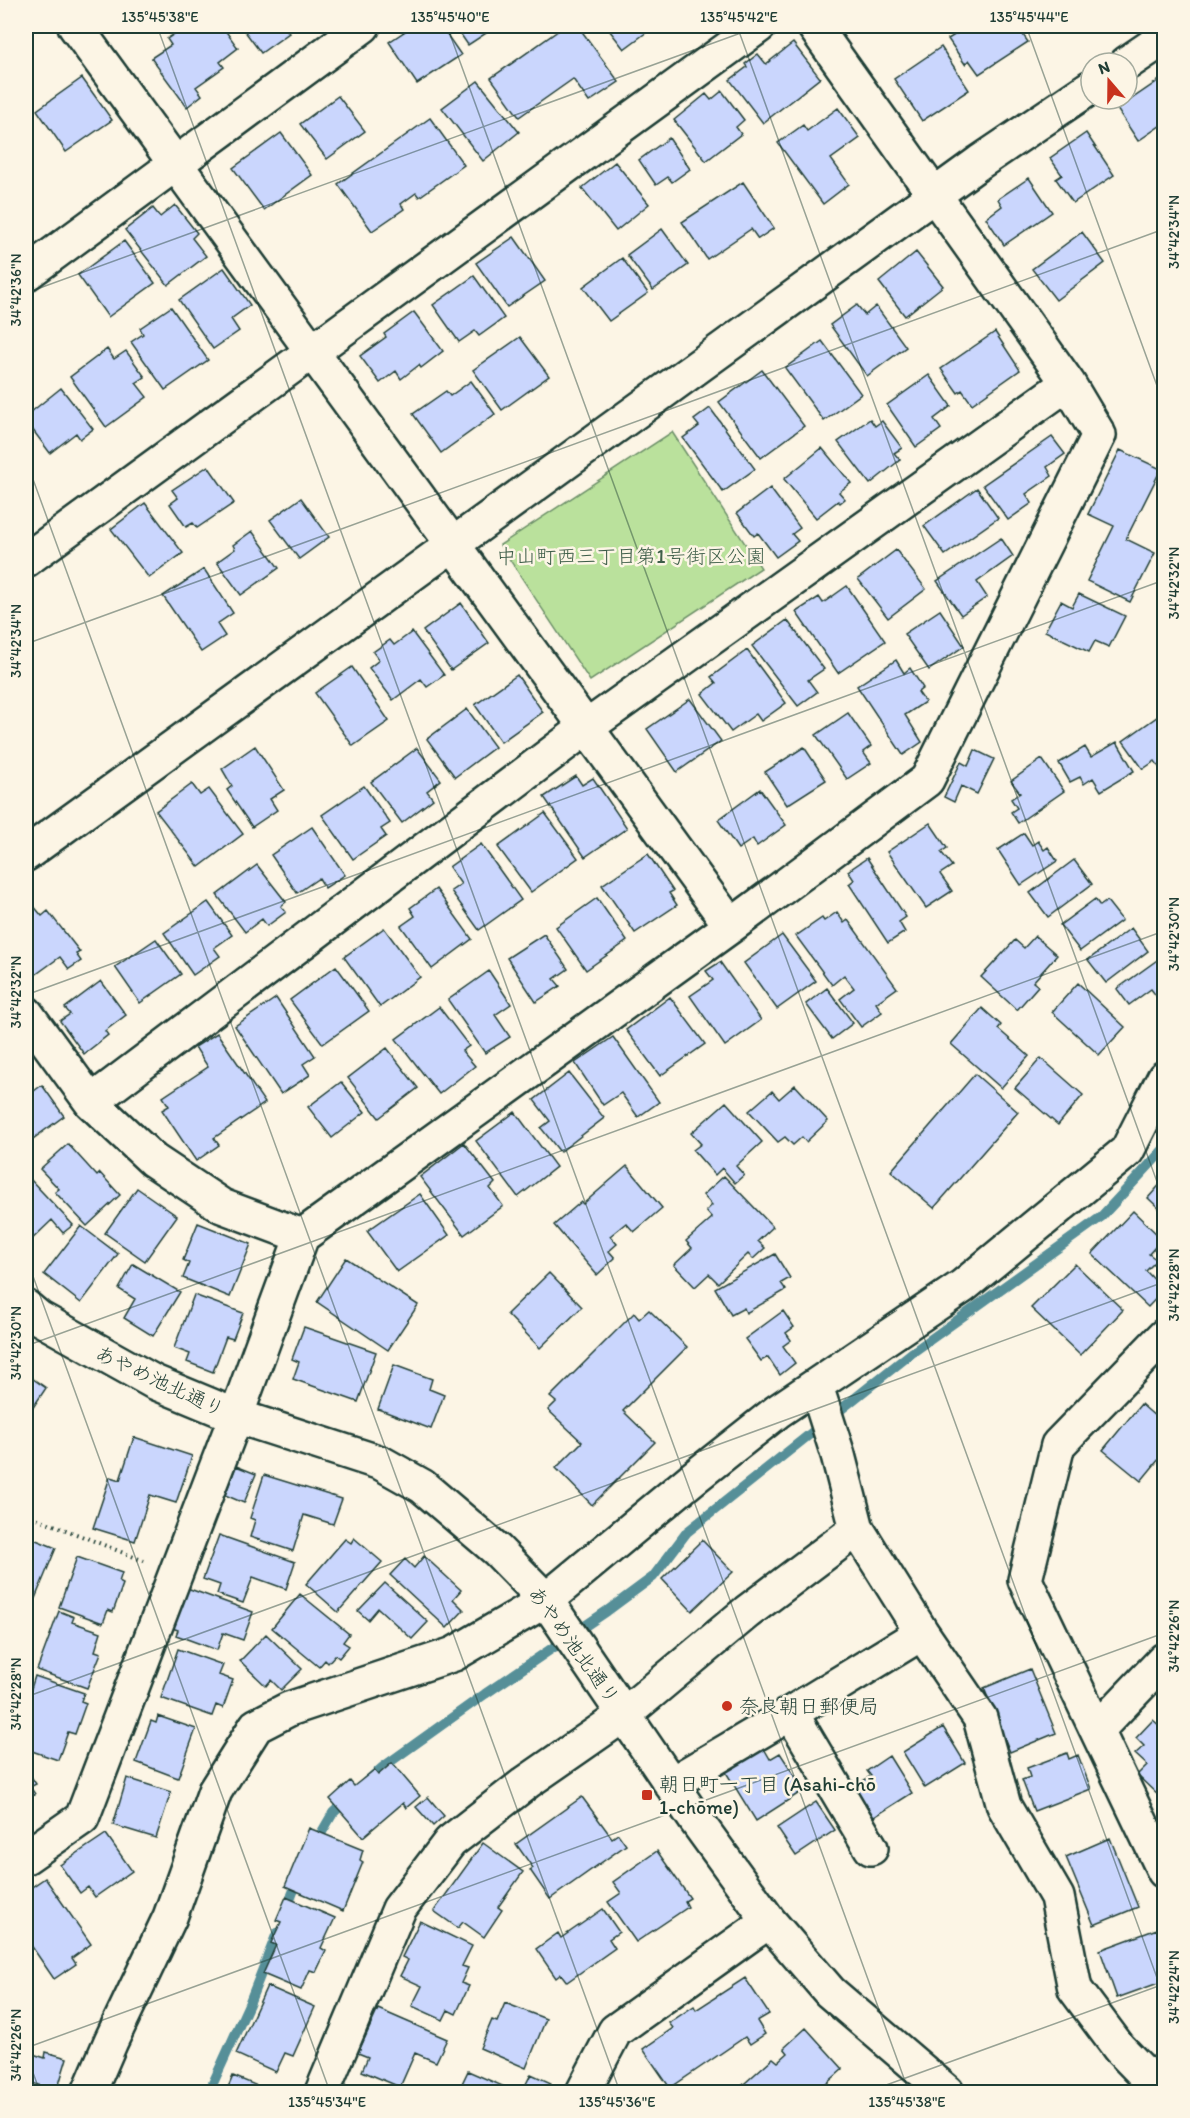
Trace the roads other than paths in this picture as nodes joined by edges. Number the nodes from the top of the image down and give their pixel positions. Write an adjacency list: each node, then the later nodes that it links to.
1 (75, 26): 8 (street)
2 (363, 26): 8 (street)
3 (759, 26): 11 (street)
4 (814, 26): 9 (street)
5 (1164, 38): 6 (street)
6 (1139, 55)
7 (1079, 95): 9 (street)
8 (176, 163): 10 (street); 11 (street)
9 (934, 195): 12 (street); 13 (street)
10 (26, 274)
11 (313, 351): 13 (street); 14 (street)
12 (1068, 383): 15 (street); 17 (street)
13 (453, 543): 15 (street); 16 (street)
14 (26, 560)
15 (587, 727): 17 (street); 20 (street)
16 (26, 854)
17 (731, 926): 21 (street)
18 (26, 1013): 20 (street)
19 (1164, 1078): 24 (street)
20 (91, 1102): 21 (street)
21 (302, 1236): 25 (street)
22 (26, 1307): 25 (street, あやめ池北通り)
23 (1164, 1336): 32 (street)
24 (816, 1386): 26 (street); 27 (street)
25 (236, 1416): 27 (street, あやめ池北通り); 35 (street)
26 (857, 1529): 28 (street); 31 (street)
27 (546, 1600): 31 (street, あやめ池北通り); 39 (street)
28 (922, 1633): 30 (street); 38 (street)
29 (1164, 1660): 32 (street)
30 (791, 1713): 33 (street); 34 (street)
31 (625, 1714): 33 (street, あやめ池北通り); 40 (street)
32 (1098, 1729): 36 (street)
33 (671, 1784): 37 (street, あやめ池北通り)
34 (871, 1848)
35 (26, 1857)
36 (1164, 1871)
37 (770, 1921): 41 (street); 42 (street, あやめ池北通り)
38 (1159, 2086)
39 (89, 2092)
40 (324, 2092)
41 (583, 2092)
42 (946, 2092)

